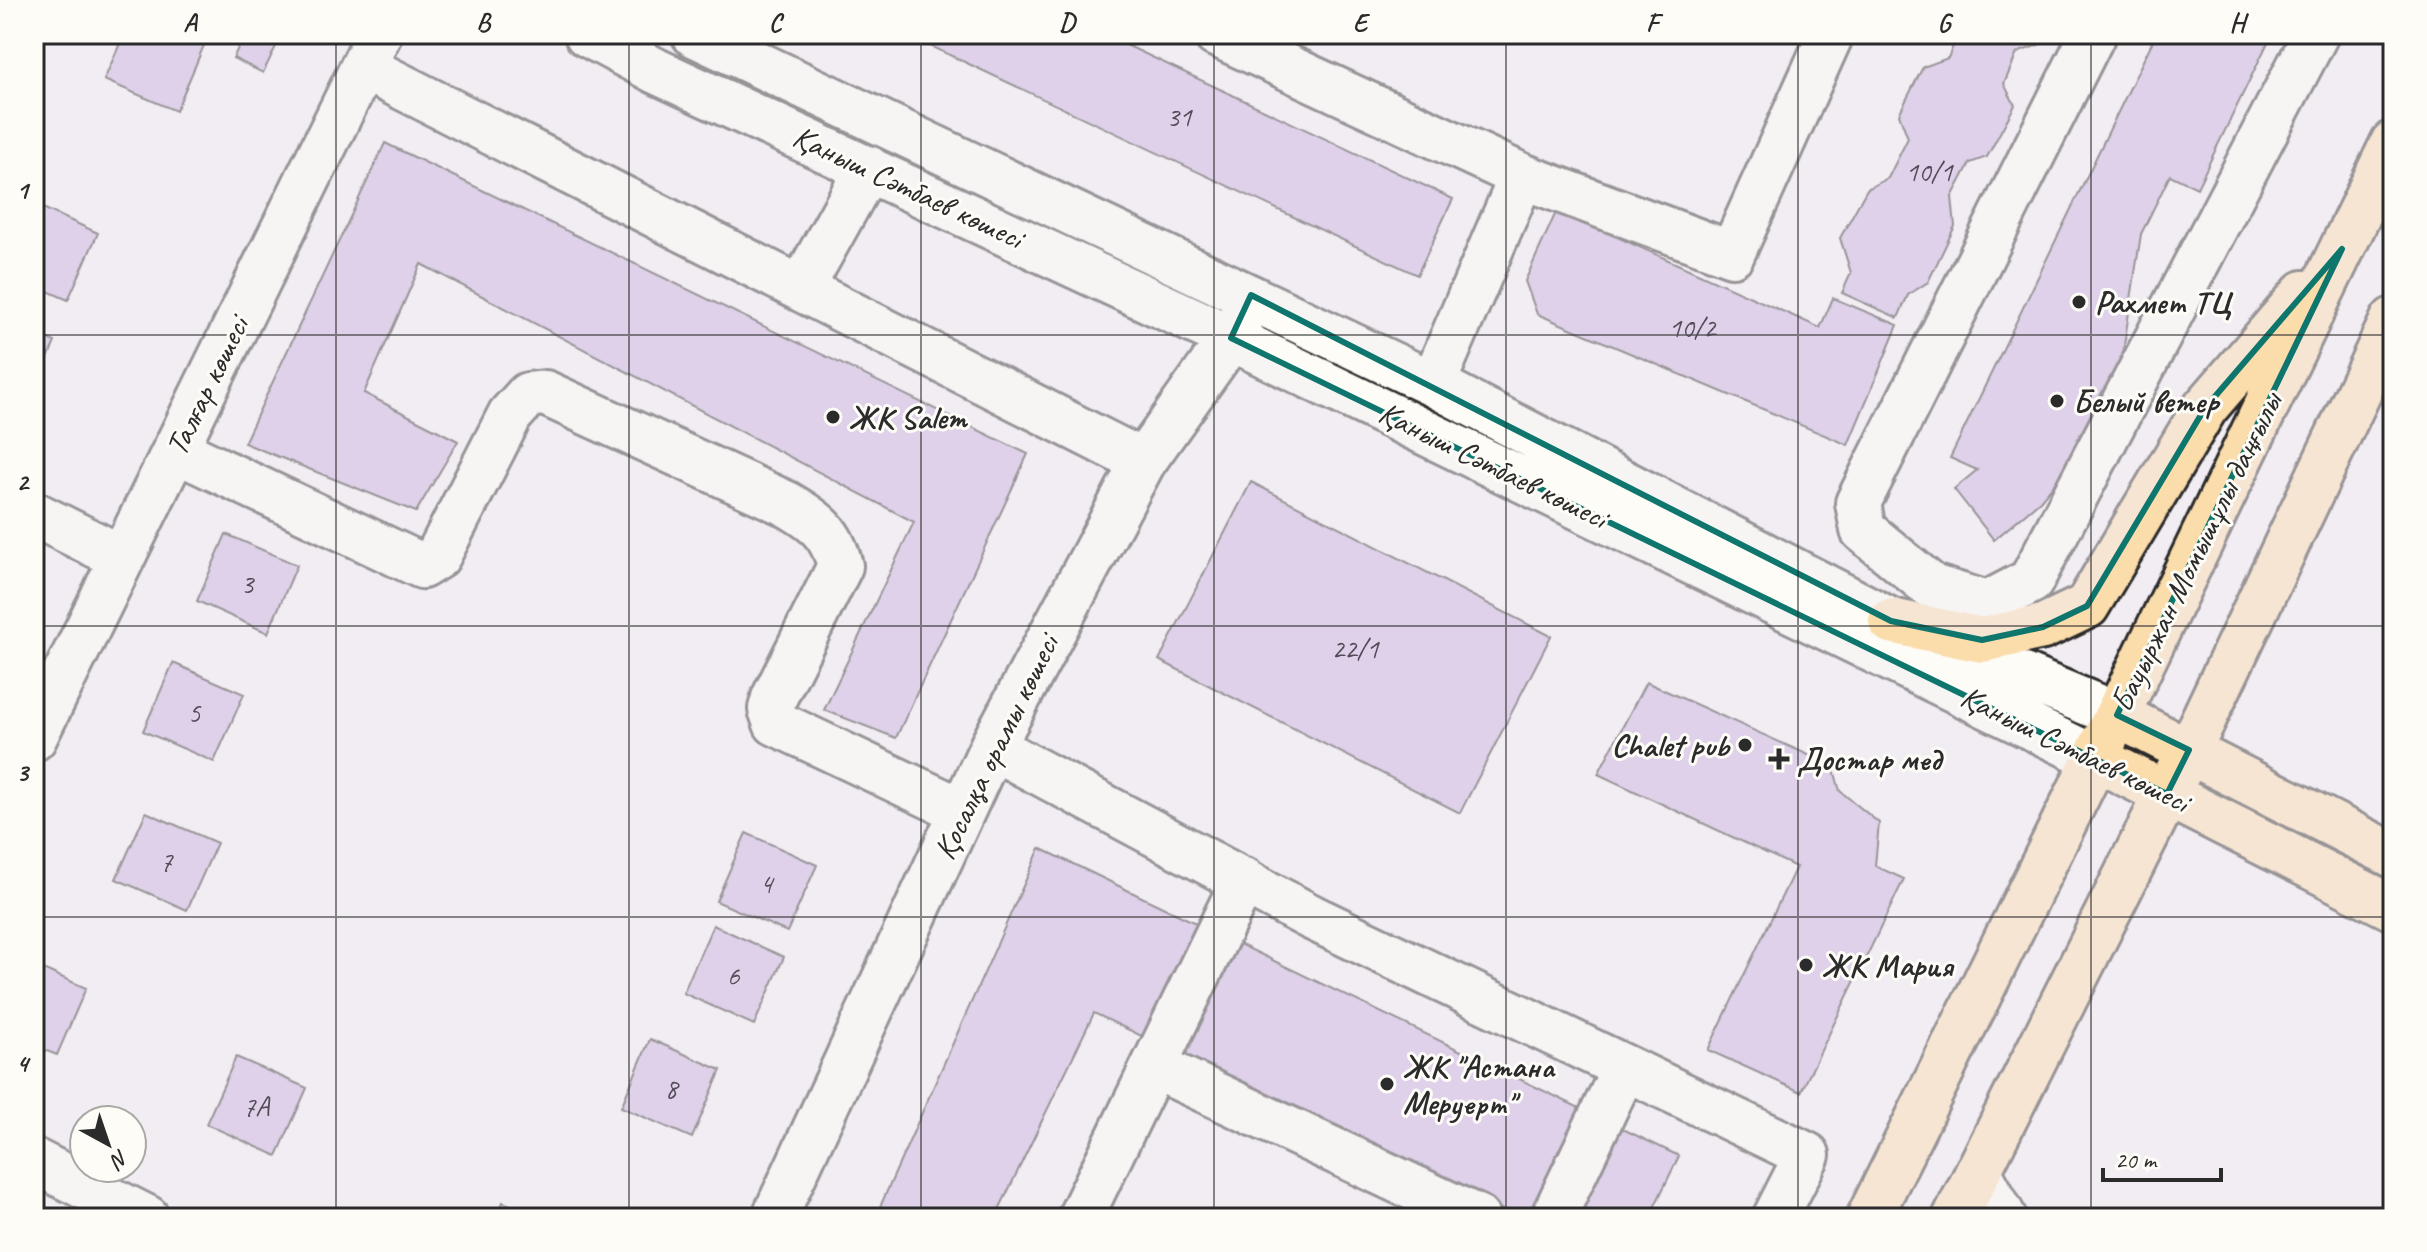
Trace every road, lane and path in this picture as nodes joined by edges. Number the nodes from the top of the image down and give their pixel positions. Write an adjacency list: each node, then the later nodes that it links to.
1 (587, 34): 8 (street, Қаныш Сәтбаев көшесі)
2 (694, 34): 14 (street, Қаныш Сәтбаев көшесі)
3 (1216, 34): 11 (street)
4 (1831, 34): 11 (street)
5 (2093, 34): 6 (street)
6 (2316, 34)
7 (371, 51): 13 (street); 18 (street, Талғар көшесі)
8 (666, 52): 10 (street, Қаныш Сәтбаев көшесі)
9 (2393, 143): 12 (main road, Бауыржан Момышұлы даңғылы)
10 (868, 168): 13 (street); 16 (street, Қаныш Сәтбаев көшесі)
11 (1522, 176): 17 (street)
12 (2342, 249): 22 (main road); 23 (main road, Бауыржан Момышұлы даңғылы)
13 (802, 287): 19 (street)
14 (1251, 295): 16 (street, Қосалқа орамы көшесі); 17 (street, Қаныш Сәтбаев көшесі)
15 (2393, 320): 26 (main road)
16 (1231, 338): 19 (street, Қосалқа орамы көшесі); 27 (street, Қаныш Сәтбаев көшесі)
17 (1433, 384): 22 (street, Қаныш Сәтбаев көшесі)
18 (176, 450): 21 (street, Талғар көшесі); 29 (street)
19 (1143, 462): 25 (street, Қосалқа орамы көшесі)
20 (34, 514): 21 (street)
21 (122, 558): 24 (street, Талғар көшесі)
22 (1891, 621): 23 (street, Қаныш Сәтбаев көшесі)
23 (2117, 715): 26 (main road, Қаныш Сәтбаев көшесі); 27 (main road, Бауыржан Момышұлы даңғылы)
24 (34, 738)
25 (992, 747): 29 (street, Қосалқа орамы көшесі); 31 (street)
26 (2189, 750): 28 (main road); 30 (main road, Қаныш Сәтбаев көшесі)
27 (2095, 758): 28 (main road, Қаныш Сәтбаев көшесі); 43 (main road, Бауыржан Момышұлы даңғылы)
28 (2167, 794): 32 (main road, Қаныш Сәтбаев көшесі); 36 (main road)
29 (962, 811): 38 (street, Қосалқа орамы көшесі)
30 (2393, 855)
31 (1244, 880): 33 (street); 34 (street)
32 (2393, 908)
33 (1154, 1066): 39 (street); 40 (street)
34 (1624, 1069): 41 (street); 42 (street)
35 (34, 1161): 37 (street)
36 (1978, 1171): 44 (main road); 45 (street)
37 (147, 1218)
38 (774, 1218)
39 (1080, 1218)
40 (1478, 1218)
41 (1553, 1218)
42 (1775, 1218)
43 (1869, 1218)
44 (1955, 1218)
45 (2004, 1218)

